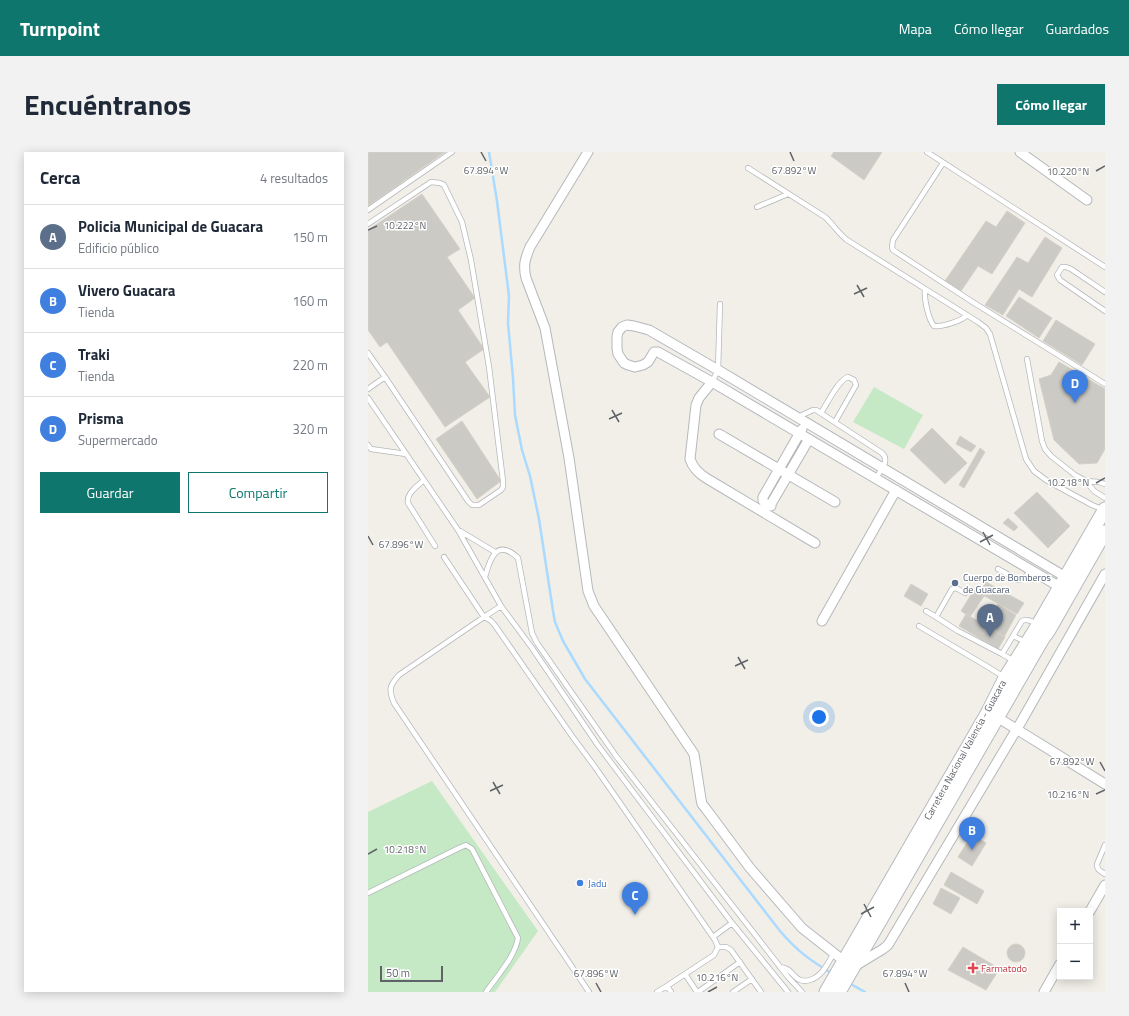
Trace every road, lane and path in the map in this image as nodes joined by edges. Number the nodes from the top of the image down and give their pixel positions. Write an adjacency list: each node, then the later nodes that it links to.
1 (452, 152): 10 (lane)
2 (588, 152): 85 (street)
3 (930, 153): 5 (lane)
4 (1022, 153): 8 (street)
5 (943, 163): 12 (lane); 23 (lane)
6 (748, 168): 7 (lane)
7 (788, 194): 9 (lane); 13 (lane)
8 (1087, 200)
9 (757, 207)
10 (368, 210)
11 (368, 224): 21 (lane)
12 (1105, 267)
13 (925, 289): 17 (lane); 17 (lane)
14 (1105, 292): 16 (lane)
15 (720, 304): 20 (lane)
16 (1105, 311)
17 (967, 315): 45 (lane)
18 (368, 353): 21 (lane)
19 (1027, 360): 40 (lane)
20 (718, 370): 22 (lane); 22 (street); 27 (street)
21 (385, 378): 24 (lane)
22 (712, 382): 30 (street); 48 (street)
23 (1105, 384)
24 (368, 389)
25 (368, 398): 34 (lane)
26 (821, 413): 27 (lane); 29 (lane); 29 (lane)
27 (797, 418): 28 (street)
28 (806, 422): 30 (street); 35 (street)
29 (835, 422): 35 (lane)
30 (799, 433): 32 (street); 36 (street)
31 (719, 434): 36 (street)
32 (808, 439): 37 (street); 38 (street)
33 (368, 445): 34 (lane)
34 (406, 454): 39 (lane)
35 (883, 468): 38 (lane); 56 (street)
36 (778, 469): 37 (street); 37 (street)
37 (788, 474): 44 (street)
38 (876, 478): 42 (street)
39 (424, 480): 46 (lane); 49 (lane)
40 (1086, 481): 41 (lane); 43 (lane)
41 (1105, 484)
42 (896, 490): 53 (street); 62 (street)
43 (1105, 498)
44 (835, 502)
45 (1105, 510): 56 (main road, Carretera Nacional Valencia - Guacara)
46 (458, 530): 50 (lane); 55 (lane)
47 (1105, 532): 56 (main road, Carretera Nacional Valencia - Guacara)
48 (815, 543)
49 (435, 546)
50 (495, 552): 55 (lane); 82 (lane)
51 (444, 557): 60 (lane)
52 (998, 569): 53 (lane)
53 (1030, 569): 56 (street)
54 (1105, 574): 71 (street)
55 (484, 577): 58 (lane)
56 (1068, 585): 64 (main road, Carretera Nacional Valencia - Guacara)
57 (965, 593): 61 (lane)
58 (501, 606): 60 (lane); 78 (lane)
59 (926, 610): 61 (lane)
60 (484, 617): 79 (lane); 90 (lane)
61 (936, 617): 67 (lane)
62 (822, 621)
63 (919, 626): 69 (lane)
64 (1044, 627): 65 (lane); 66 (main road, Carretera Nacional Valencia - Guacara)
65 (1013, 636): 66 (lane); 67 (lane)
66 (1032, 646): 68 (main road, Carretera Nacional Valencia - Guacara)
67 (1002, 654): 68 (lane)
68 (1021, 665): 69 (main road, Carretera Nacional Valencia - Guacara); 70 (main road, Carretera Nacional Valencia - Guacara)
69 (1005, 678): 70 (main road, Carretera Nacional Valencia - Guacara)
70 (993, 715): 71 (street); 85 (main road, Carretera Nacional Valencia - Guacara)
71 (1016, 730): 72 (street); 85 (street)
72 (1105, 784)
73 (1105, 845): 74 (lane)
74 (1105, 874)
75 (1105, 885): 77 (street)
76 (368, 893): 89 (lane)
77 (1092, 908)
78 (732, 923): 79 (lane); 96 (lane)
79 (713, 937): 80 (lane)
80 (718, 948): 81 (lane); 84 (lane)
81 (740, 962): 86 (lane); 93 (lane)
82 (780, 967): 85 (lane); 97 (lane)
83 (1057, 970): 88 (street)
84 (685, 974): 87 (lane); 93 (lane)
85 (837, 974)
86 (752, 979): 94 (lane); 95 (lane)
87 (667, 986): 91 (lane); 92 (lane)
88 (1048, 990)
89 (486, 992)
90 (589, 992)
91 (657, 992)
92 (671, 992)
93 (698, 992)
94 (733, 992)
95 (761, 992)
96 (788, 992)
97 (802, 992)

